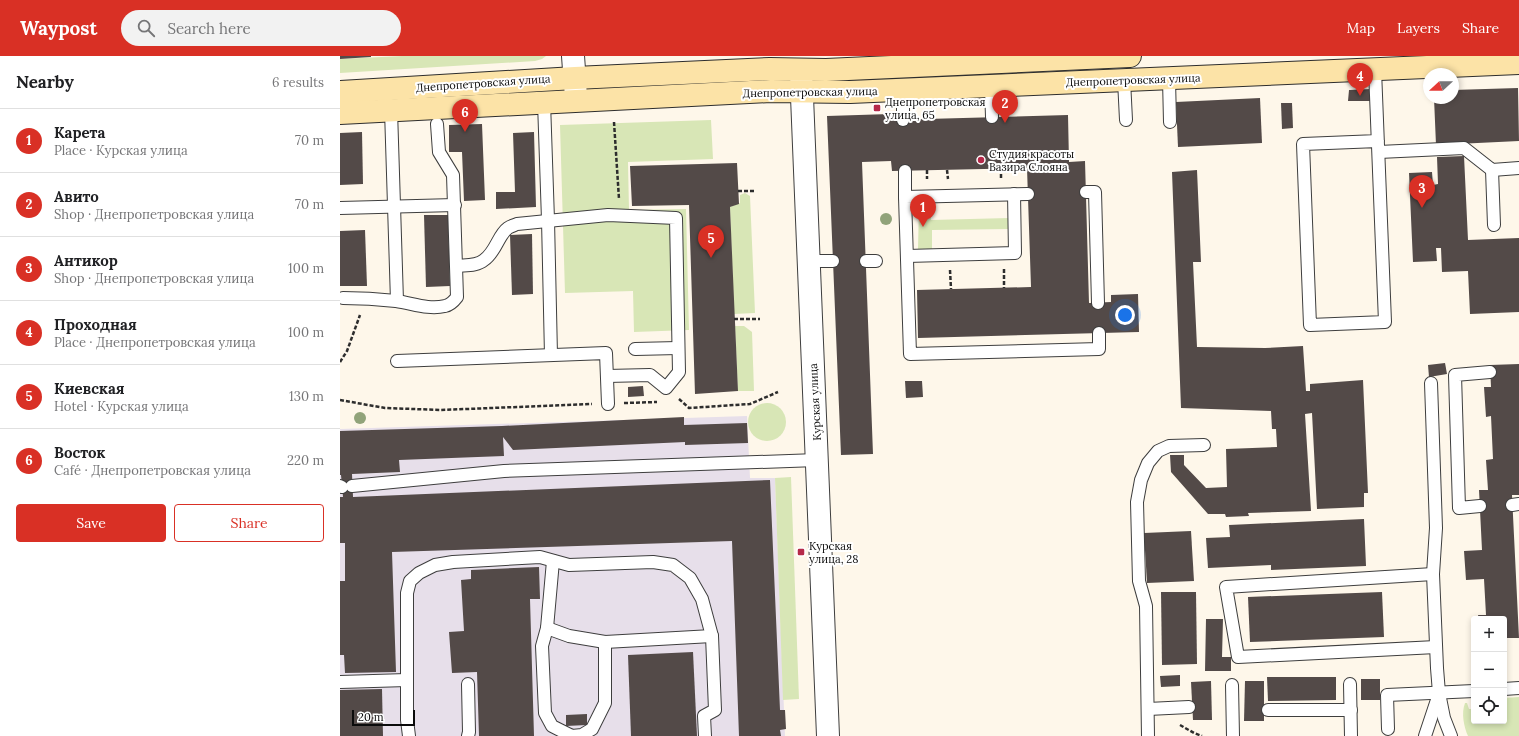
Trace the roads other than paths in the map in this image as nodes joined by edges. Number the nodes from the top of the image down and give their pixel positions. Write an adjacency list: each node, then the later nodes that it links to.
1 (573, 56): 6 (street)
2 (1130, 56): 3 (main road, Днепропетровская улица)
3 (802, 62): 6 (main road, Днепропетровская улица); 12 (street, Курская улица)
4 (1519, 63): 5 (main road, Днепропетровская улица)
5 (1375, 70): 7 (main road, Днепропетровская улица); 22 (lane)
6 (575, 78): 11 (main road, Днепропетровская улица); 13 (street)
7 (1169, 79): 8 (main road, Днепропетровская улица); 20 (lane)
8 (1124, 80): 9 (main road, Днепропетровская улица); 19 (lane)
9 (992, 86): 10 (main road, Днепропетровская улица); 17 (lane)
10 (902, 90): 12 (main road, Днепропетровская улица); 18 (lane)
11 (340, 92)
12 (802, 93): 13 (main road, Днепропетровская улица); 34 (street, Курская улица)
13 (576, 100): 14 (main road, Днепропетровская улица)
14 (544, 102): 15 (main road, Днепропетровская улица); 31 (lane)
15 (391, 110): 16 (main road, Днепропетровская улица); 29 (lane)
16 (340, 113)
17 (992, 117)
18 (903, 120)
19 (1126, 120)
20 (1170, 122)
21 (437, 124): 28 (lane)
22 (1378, 146): 22 (lane); 24 (lane)
23 (1519, 168): 24 (lane)
24 (1492, 170): 32 (lane)
25 (905, 171): 27 (lane)
26 (1086, 192): 39 (lane)
27 (905, 197): 33 (lane); 33 (lane)
28 (454, 205): 29 (lane); 36 (lane)
29 (394, 207): 30 (lane); 38 (lane)
30 (340, 208)
31 (548, 220): 36 (lane); 41 (lane); 43 (lane)
32 (1494, 225)
33 (907, 256): 40 (lane)
34 (809, 261): 35 (lane); 50 (street, Курская улица)
35 (833, 261)
36 (457, 266): 38 (lane)
37 (344, 298): 38 (lane)
38 (397, 301)
39 (1098, 303)
40 (1099, 333)
41 (678, 348): 42 (lane); 46 (lane)
42 (635, 349)
43 (551, 355): 44 (lane); 46 (lane)
44 (398, 361)
45 (1490, 372): 52 (lane)
46 (607, 376): 48 (lane)
47 (1431, 383): 54 (lane)
48 (608, 404)
49 (1204, 445): 69 (lane)
50 (817, 460): 51 (lane); 76 (street, Курская улица)
51 (345, 486)
52 (1480, 506)
53 (553, 561): 55 (lane); 56 (lane); 59 (lane)
54 (1432, 574): 58 (lane); 58 (lane)
55 (547, 628): 57 (lane); 57 (lane)
56 (712, 636): 57 (lane); 75 (lane)
57 (605, 642)
58 (1436, 648): 67 (lane)
59 (407, 680): 60 (lane); 73 (lane)
60 (340, 682)
61 (468, 684): 74 (lane)
62 (1350, 684): 71 (lane)
63 (1232, 685): 78 (lane)
64 (1519, 688): 65 (lane)
65 (1507, 689)
66 (1471, 691): 67 (lane)
67 (1439, 693): 72 (lane); 80 (lane); 81 (lane)
68 (1188, 707): 69 (lane)
69 (1148, 709): 77 (lane)
70 (1268, 710): 71 (lane)
71 (1351, 710): 79 (lane)
72 (1388, 729)
73 (409, 736)
74 (468, 736)
75 (704, 736)
76 (828, 736)
77 (1148, 736)
78 (1233, 736)
79 (1351, 736)
80 (1425, 736)
81 (1451, 736)

